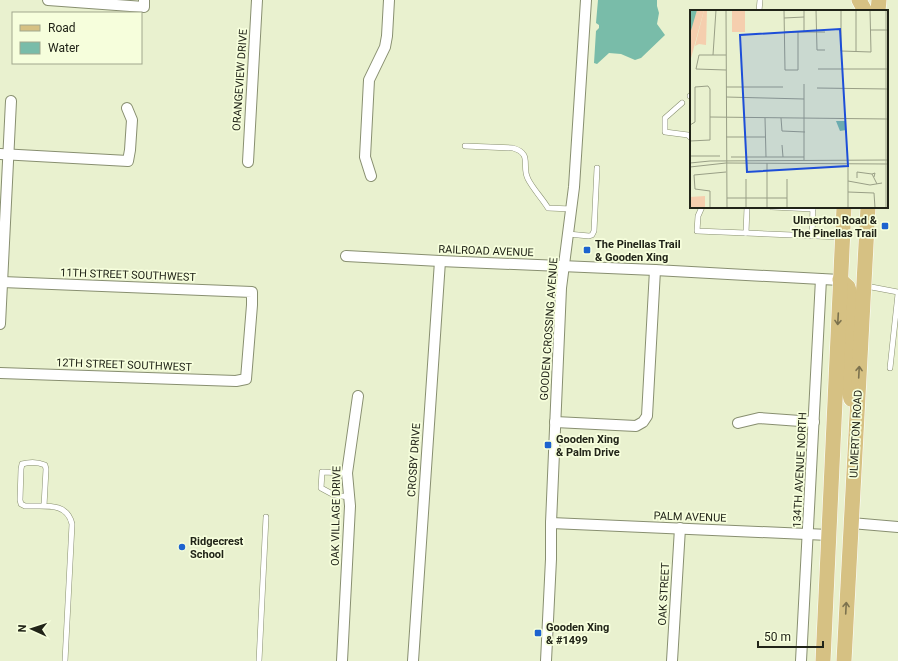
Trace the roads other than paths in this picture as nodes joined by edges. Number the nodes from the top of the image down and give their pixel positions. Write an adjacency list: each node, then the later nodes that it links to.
1 (48, 0): 8 (street)
2 (257, 0): 18 (street, ORANGEVIEW DRIVE)
3 (389, 0): 20 (street)
4 (586, 0): 27 (street, GOODEN CROSSING AVENUE)
5 (760, 0): 9 (lane)
6 (859, 0): 10 (main road)
7 (879, 0): 11 (main road)
8 (144, 3)
9 (759, 10)
10 (864, 10)
11 (878, 10)
12 (11, 101): 17 (street)
13 (682, 103): 15 (lane)
14 (127, 108): 17 (street)
15 (690, 137)
16 (465, 146): 27 (lane)
17 (4, 154): 31 (street)
18 (248, 162)
19 (597, 168): 29 (lane)
20 (371, 176)
21 (702, 208): 28 (lane)
22 (747, 208): 28 (lane)
23 (813, 208): 30 (lane)
24 (844, 208): 32 (main road, ULMERTON ROAD)
25 (854, 208): 40 (main road)
26 (868, 208): 40 (main road, ULMERTON ROAD)
27 (571, 209): 29 (street, GOODEN CROSSING AVENUE)
28 (746, 233): 30 (lane)
29 (568, 234): 35 (street, GOODEN CROSSING AVENUE)
30 (812, 236): 32 (lane)
31 (2, 237): 39 (street)
32 (842, 237): 38 (main road, ULMERTON ROAD)
33 (346, 256): 34 (street, RAILROAD AVENUE)
34 (440, 261): 35 (street, RAILROAD AVENUE); 66 (street, CROSBY DRIVE)
35 (564, 266): 36 (street, RAILROAD AVENUE); 50 (street, GOODEN CROSSING AVENUE)
36 (655, 270): 37 (street, RAILROAD AVENUE); 50 (street)
37 (820, 279): 38 (street, RAILROAD AVENUE); 51 (street, 134TH AVENUE NORTH)
38 (840, 280): 47 (main road, ULMERTON ROAD, one-way to 47); 49 (main road)
39 (2, 282): 43 (street); 46 (street, 11TH STREET SOUTHWEST)
40 (863, 285): 41 (lane); 49 (main road, ULMERTON ROAD, one-way to 40)
41 (898, 293): 42 (lane)
42 (897, 319): 44 (lane)
43 (0, 324)
44 (890, 368)
45 (0, 373): 46 (street, 12TH STREET SOUTHWEST)
46 (246, 380)
47 (835, 388): 58 (main road); 62 (main road, ULMERTON ROAD)
48 (358, 396): 53 (street, OAK VILLAGE DRIVE)
49 (857, 415): 58 (main road, ULMERTON ROAD)
50 (556, 422): 57 (street, GOODEN CROSSING AVENUE)
51 (814, 422): 52 (street); 61 (street, 134TH AVENUE NORTH)
52 (738, 423)
53 (347, 473): 54 (street, OAK VILLAGE DRIVE); 54 (lane)
54 (349, 497): 65 (street, OAK VILLAGE DRIVE)
55 (44, 506): 55 (lane); 63 (lane)
56 (266, 517): 64 (lane)
57 (551, 523): 60 (street, PALM AVENUE); 67 (street, GOODEN CROSSING AVENUE)
58 (851, 523): 59 (street); 71 (main road, ULMERTON ROAD, one-way to 58)
59 (898, 527)
60 (680, 528): 61 (street, PALM AVENUE); 68 (street, OAK STREET)
61 (809, 534): 62 (street, PALM AVENUE); 69 (street, 134TH AVENUE NORTH)
62 (829, 535): 70 (main road, ULMERTON ROAD)
63 (65, 661)
64 (259, 661)
65 (342, 661)
66 (413, 661)
67 (546, 661)
68 (672, 661)
69 (802, 661)
70 (823, 661)
71 (844, 661)

